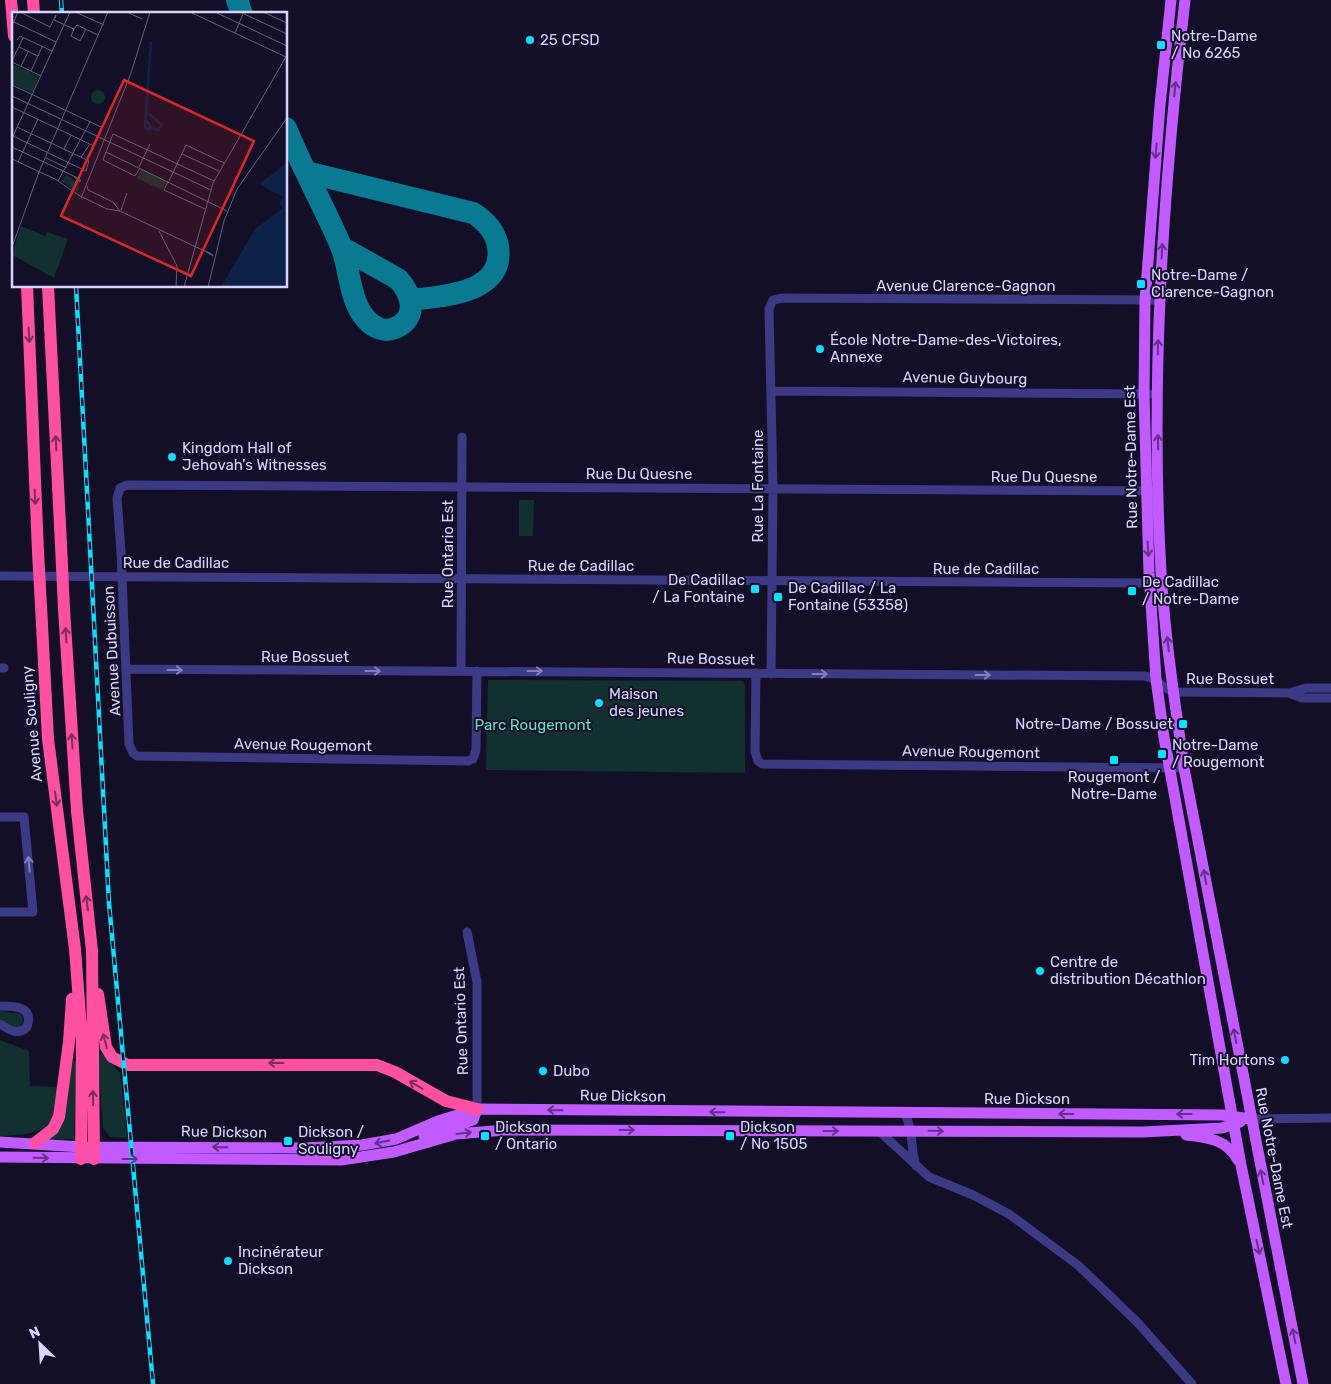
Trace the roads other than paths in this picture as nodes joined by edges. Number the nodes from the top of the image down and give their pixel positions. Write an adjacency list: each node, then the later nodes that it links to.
1 (1171, 0): 6 (main road, Rue Notre-Dame Est, one-way to 6)
2 (1185, 0): 7 (main road, Rue Notre-Dame Est, one-way to 2)
3 (27, 288): 40 (highway, Avenue Souligny, one-way to 40, bridge)
4 (48, 288): 41 (highway, one-way to 4, bridge)
5 (773, 300): 6 (street, Avenue Clarence-Gagnon); 8 (street, Rue La Fontaine)
6 (1145, 300): 7 (street, Avenue Clarence-Gagnon); 9 (main road, Rue Notre-Dame Est)
7 (1159, 300): 10 (main road, Rue Notre-Dame Est, one-way to 7)
8 (772, 391): 9 (street, Avenue Guybourg); 14 (street, Rue La Fontaine)
9 (1144, 394): 10 (street, Avenue Guybourg); 16 (main road, Rue Notre-Dame Est)
10 (1158, 394): 15 (main road, Rue Notre-Dame Est, one-way to 10)
11 (462, 437): 12 (street, Rue Ontario Est)
12 (462, 486): 13 (street, Rue Du Quesne); 14 (street, Rue Du Quesne); 18 (street, Rue Ontario Est)
13 (120, 488): 22 (street, Avenue Dubuisson, bridge)
14 (773, 488): 16 (street, Rue Du Quesne); 19 (street, Rue La Fontaine)
15 (1159, 490): 16 (street, Rue Du Quesne); 21 (main road, Rue Notre-Dame Est)
16 (1146, 491): 20 (main road, Rue Notre-Dame Est, one-way to 20)
17 (0, 576): 18 (street, Rue de Cadillac)
18 (462, 579): 19 (street, Rue de Cadillac); 23 (street, Rue Ontario Est)
19 (772, 581): 20 (street, Rue de Cadillac); 26 (street, Rue La Fontaine)
20 (1149, 583): 21 (street, Rue de Cadillac); 27 (main road, Rue Notre-Dame Est)
21 (1162, 583): 29 (main road, Rue Notre-Dame Est, one-way to 21)
22 (127, 670): 23 (street, Rue Bossuet, one-way to 23); 32 (street, Avenue Dubuisson)
23 (461, 671): 24 (street, Rue Bossuet)
24 (477, 671): 25 (street, Rue Bossuet, one-way to 25); 32 (street, Avenue Rougemont)
25 (756, 673): 26 (street, Rue Bossuet); 33 (street, Avenue Rougemont)
26 (771, 674): 27 (street, Rue Bossuet, one-way to 27)
27 (1156, 679): 29 (street, Rue Bossuet); 33 (main road, Rue Notre-Dame Est)
28 (1331, 688): 30 (street, Rue Bossuet)
29 (1174, 692): 30 (street, Rue Bossuet); 34 (main road, Rue Notre-Dame Est)
30 (1289, 693): 31 (street, Rue Bossuet)
31 (1331, 698)
32 (133, 753)
33 (1170, 768): 34 (street, Avenue Rougemont); 37 (main road, Rue Notre-Dame Est)
34 (1184, 768): 36 (main road, Rue Notre-Dame Est, one-way to 34)
35 (0, 817): 38 (street, one-way to 35)
36 (1210, 907): 37 (main road); 49 (main road, Rue Notre-Dame Est, one-way to 36)
37 (1197, 910): 50 (main road, Rue Notre-Dame Est)
38 (0, 912)
39 (466, 932): 44 (street, Rue Ontario Est)
40 (75, 949): 57 (highway); 58 (highway, Avenue Souligny)
41 (92, 951): 44 (highway, one-way to 41); 58 (highway, one-way to 41)
42 (0, 1006): 43 (street)
43 (0, 1024)
44 (477, 1109): 45 (main road, Rue Dickson, one-way to 44); 58 (main road, Rue Dickson, one-way to 58); 59 (main road)
45 (904, 1113): 46 (main road, Rue Dickson); 52 (street)
46 (975, 1114): 47 (main road, Rue Dickson); 53 (main road)
47 (1027, 1114): 50 (main road, Rue Dickson, one-way to 47); 54 (main road)
48 (1331, 1118): 49 (street, Rue Dickson)
49 (1251, 1119): 50 (main road, Rue Dickson); 65 (main road, Rue Notre-Dame Est, one-way to 49)
50 (1233, 1120): 55 (main road, Rue Dickson); 61 (main road, Rue Notre-Dame Est)
51 (879, 1131): 52 (main road, Rue Dickson); 59 (main road, Rue Dickson, one-way to 51); 62 (street)
52 (911, 1131): 53 (main road, Rue Dickson, one-way to 53); 62 (street)
53 (976, 1131): 54 (main road, Rue Dickson)
54 (1027, 1132): 55 (main road, Rue Dickson)
55 (1142, 1132): 61 (main road)
56 (0, 1142): 57 (main road, Rue Dickson)
57 (35, 1143): 58 (main road, Rue Dickson)
58 (88, 1153): 59 (main road, Rue Dickson, one-way to 59); 60 (main road, Rue Dickson, one-way to 58)
59 (382, 1155)
60 (0, 1157)
61 (1241, 1165): 64 (main road, Rue Notre-Dame Est, one-way to 64)
62 (916, 1166): 63 (street)
63 (1192, 1384)
64 (1286, 1384)
65 (1303, 1384)

